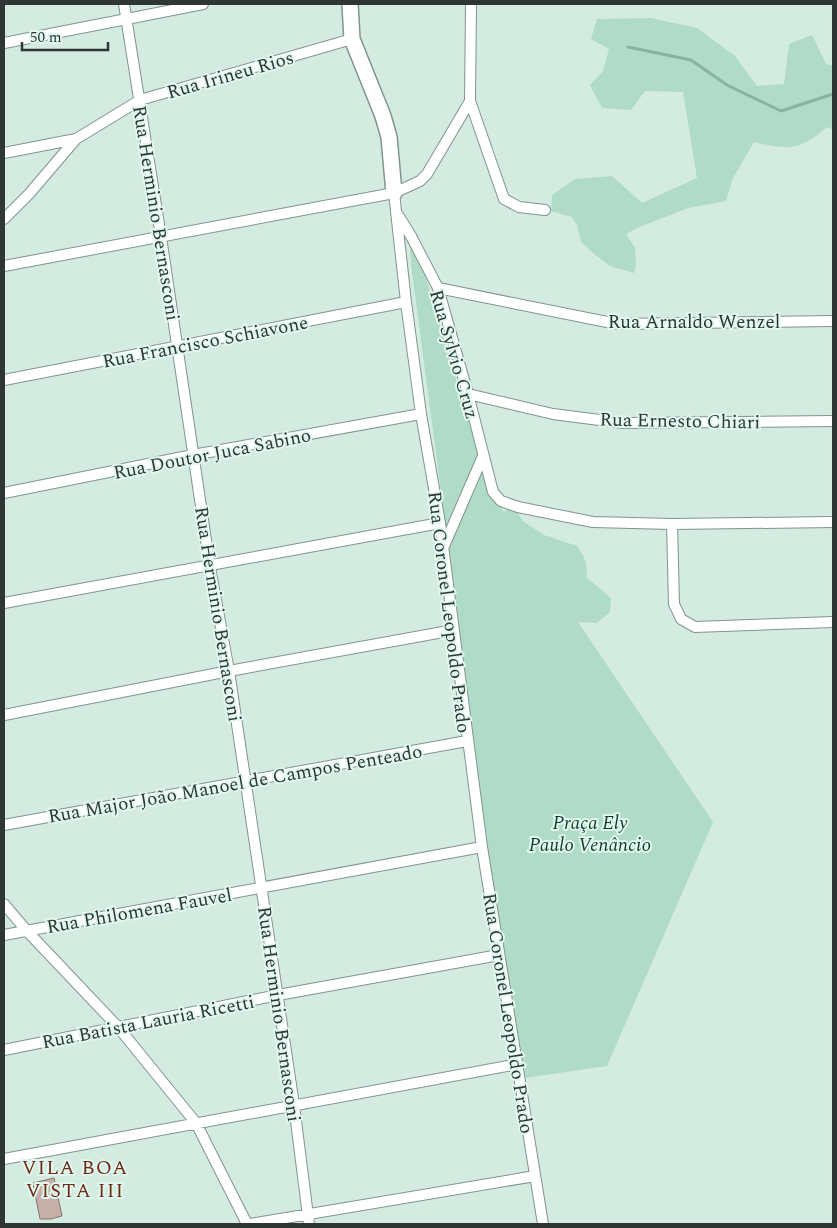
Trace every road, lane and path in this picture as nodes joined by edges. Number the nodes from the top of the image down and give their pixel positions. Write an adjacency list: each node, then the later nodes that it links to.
1 (124, 4): 5 (street, Rua Herminio Bernasconi)
2 (203, 4): 5 (street)
3 (350, 4): 6 (street, Rua Coronel Leopoldo Prado)
4 (471, 4): 9 (street)
5 (126, 20): 7 (street); 8 (street, Rua Herminio Bernasconi)
6 (352, 39): 8 (street, Rua Irineu Rios); 12 (street, Rua Coronel Leopoldo Prado)
7 (4, 43)
8 (140, 100): 10 (street, Rua Irineu Rios); 16 (street, Rua Herminio Bernasconi)
9 (470, 101): 12 (street); 13 (street)
10 (76, 139): 11 (street); 15 (street, Rua Irineu Rios)
11 (4, 153)
12 (394, 193): 14 (street, Rua Coronel Leopoldo Prado); 16 (street)
13 (546, 210)
14 (396, 212): 18 (street, Rua Sylvio Cruz); 19 (street, Rua Coronel Leopoldo Prado)
15 (4, 219)
16 (161, 237): 17 (street); 21 (street, Rua Herminio Bernasconi)
17 (4, 266)
18 (438, 288): 20 (street, Rua Arnaldo Wenzel); 23 (street, Rua Sylvio Cruz)
19 (406, 302): 21 (street, Rua Francisco Schiavone); 24 (street, Rua Coronel Leopoldo Prado)
20 (833, 321)
21 (177, 346): 22 (street, Rua Francisco Schiavone); 26 (street, Rua Herminio Bernasconi)
22 (4, 380)
23 (468, 394): 25 (street, Rua Ernesto Chiari); 27 (street, Rua Sylvio Cruz)
24 (421, 414): 26 (street, Rua Doutor Juca Sabino); 30 (street, Rua Coronel Leopoldo Prado)
25 (833, 421)
26 (193, 456): 28 (street, Rua Doutor Juca Sabino); 33 (street, Rua Herminio Bernasconi)
27 (483, 456): 31 (street, Rua Sylvio Cruz); 32 (street)
28 (4, 493)
29 (833, 522): 31 (street)
30 (440, 523): 32 (street, Rua Coronel Leopoldo Prado); 33 (street)
31 (672, 524): 35 (street)
32 (443, 547): 36 (street, Rua Coronel Leopoldo Prado)
33 (210, 566): 34 (street); 37 (street, Rua Herminio Bernasconi)
34 (4, 603)
35 (833, 622)
36 (454, 630): 37 (street); 39 (street, Rua Coronel Leopoldo Prado)
37 (229, 671): 38 (street); 40 (street, Rua Herminio Bernasconi)
38 (4, 715)
39 (467, 741): 40 (street, Rua Major João Manoel de Campos Penteado); 42 (street, Rua Coronel Leopoldo Prado)
40 (246, 781): 41 (street, Rua Major João Manoel de Campos Penteado); 43 (street, Rua Herminio Bernasconi)
41 (4, 825)
42 (482, 848): 43 (street, Rua Philomena Fauvel); 47 (street, Rua Coronel Leopoldo Prado)
43 (262, 888): 45 (street, Rua Philomena Fauvel); 48 (street, Rua Herminio Bernasconi)
44 (4, 904): 45 (street)
45 (26, 930): 46 (street, Rua Philomena Fauvel); 49 (street)
46 (4, 935)
47 (499, 955): 48 (street, Rua Batista Lauria Ricetti); 51 (street, Rua Coronel Leopoldo Prado)
48 (278, 995): 49 (street, Rua Batista Lauria Ricetti); 52 (street, Rua Herminio Bernasconi)
49 (118, 1026): 50 (street, Rua Batista Lauria Ricetti); 53 (street)
50 (4, 1050)
51 (518, 1064): 52 (street); 55 (street, Rua Coronel Leopoldo Prado)
52 (294, 1105): 53 (street); 56 (street, Rua Herminio Bernasconi)
53 (196, 1123): 54 (street); 57 (street)
54 (4, 1159)
55 (535, 1176): 56 (street); 58 (street, Rua Coronel Leopoldo Prado)
56 (308, 1220): 57 (street)
57 (248, 1224)
58 (542, 1224)

